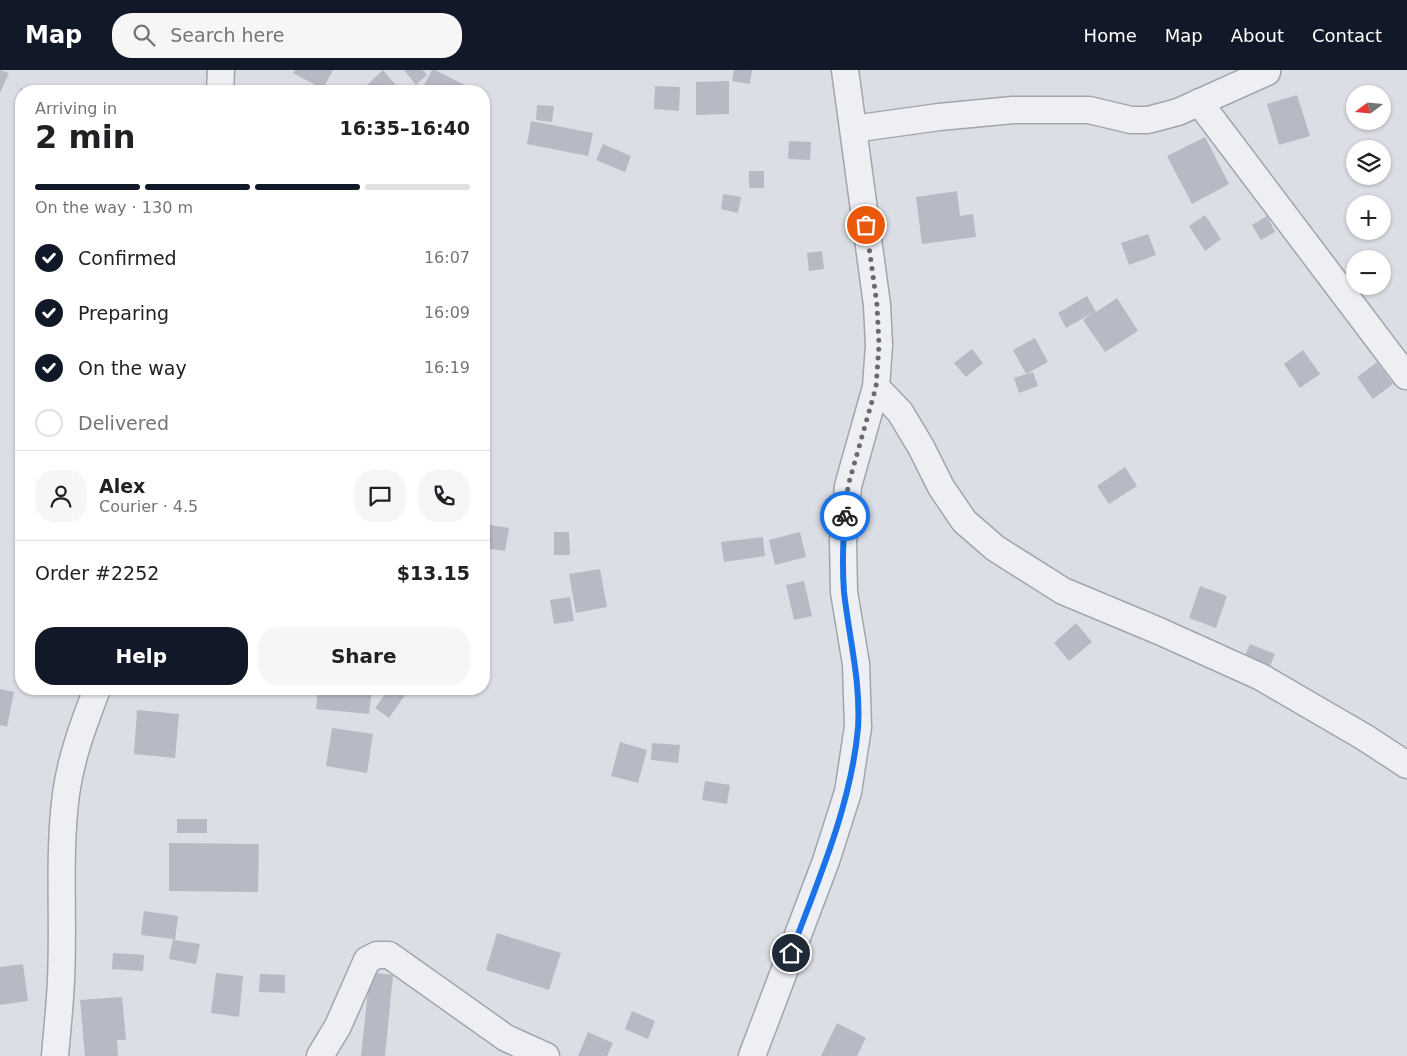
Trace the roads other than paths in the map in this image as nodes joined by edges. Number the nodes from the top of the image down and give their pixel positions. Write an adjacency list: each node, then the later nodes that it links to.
1 (221, 70): 4 (street)
2 (845, 70): 6 (street)
3 (1267, 72): 5 (street)
4 (220, 85)
5 (1199, 102): 6 (street); 7 (street)
6 (853, 129): 8 (street)
7 (1406, 376)
8 (876, 387): 10 (street); 14 (street)
9 (95, 695): 11 (street)
10 (1407, 765)
11 (55, 1056)
12 (320, 1056): 13 (street)
13 (546, 1056)
14 (752, 1056)

